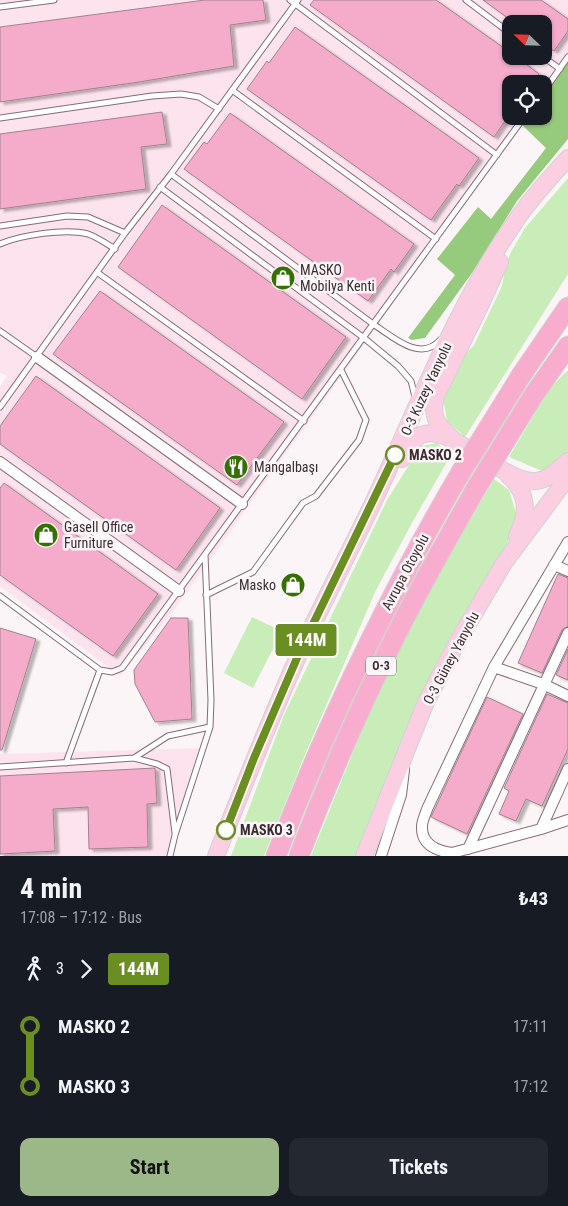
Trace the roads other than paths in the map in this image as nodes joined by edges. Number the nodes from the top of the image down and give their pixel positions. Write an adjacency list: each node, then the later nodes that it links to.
1 (54, 0): 5 (lane)
2 (290, 0): 4 (lane)
3 (466, 0): 6 (lane)
4 (297, 2): 11 (lane); 15 (lane)
5 (0, 7)
6 (502, 27)
7 (568, 57): 9 (lane)
8 (552, 63): 9 (lane)
9 (560, 69): 10 (lane)
10 (552, 80)
11 (232, 90): 12 (lane); 22 (lane)
12 (219, 109): 13 (lane); 18 (lane)
13 (0, 118)
14 (519, 125): 15 (lane)
15 (497, 155): 22 (lane)
16 (568, 158): 27 (main road, O-3 Kuzey Yanyolu)
17 (568, 171): 37 (main road, O-3 Kuzey Yanyolu)
18 (171, 174): 19 (lane); 28 (lane)
19 (160, 187): 21 (lane); 30 (lane)
20 (0, 226): 21 (lane)
21 (125, 233): 24 (lane)
22 (436, 239): 28 (lane)
23 (0, 244): 24 (lane)
24 (115, 249): 25 (lane)
25 (98, 273): 32 (lane); 36 (lane)
26 (567, 306): 71 (highway, Avrupa Otoyolu / O-3, bridge)
27 (457, 321): 28 (lane); 35 (main road, O-3 Kuzey Yanyolu)
28 (373, 324): 30 (lane)
29 (0, 331): 32 (lane)
30 (364, 338): 33 (lane); 35 (lane)
31 (568, 346): 72 (highway, Avrupa Otoyolu / O-3, bridge)
32 (37, 357): 34 (lane); 43 (street)
33 (341, 370): 36 (lane); 52 (lane)
34 (0, 407)
35 (417, 407): 42 (main road, O-3 Kuzey Yanyolu)
36 (304, 421): 43 (lane)
37 (456, 442): 40 (main road); 42 (main road)
38 (568, 460): 40 (main road)
39 (0, 462): 50 (street)
40 (504, 472): 47 (main road)
41 (568, 477): 47 (main road, O-3 Güney Yanyolu)
42 (373, 502): 70 (main road, O-3 Kuzey Yanyolu)
43 (242, 504): 45 (lane)
44 (568, 542): 46 (street)
45 (205, 555): 50 (lane); 52 (lane)
46 (564, 556): 48 (street)
47 (504, 563): 59 (main road, O-3 Güney Yanyolu)
48 (554, 565): 49 (street); 54 (street)
49 (568, 571)
50 (179, 591): 55 (lane)
51 (0, 596): 55 (lane)
52 (206, 596): 58 (lane)
53 (568, 633): 56 (street)
54 (494, 667): 56 (street); 68 (street)
55 (100, 670): 61 (lane)
56 (543, 684): 57 (street); 68 (street)
57 (568, 696)
58 (210, 728): 60 (lane); 66 (lane)
59 (406, 752): 67 (main road, O-3 Güney Yanyolu); 75 (street)
60 (134, 758): 61 (lane); 66 (lane)
61 (66, 762): 62 (lane)
62 (0, 767)
63 (568, 769): 65 (street)
64 (568, 820): 65 (street)
65 (541, 829): 68 (street)
66 (175, 835): 69 (lane)
67 (372, 838): 73 (main road, O-3 Güney Yanyolu); 74 (main road)
68 (468, 849)
69 (170, 856)
70 (216, 856)
71 (276, 856)
72 (299, 856)
73 (364, 856)
74 (369, 856)
75 (381, 856)

